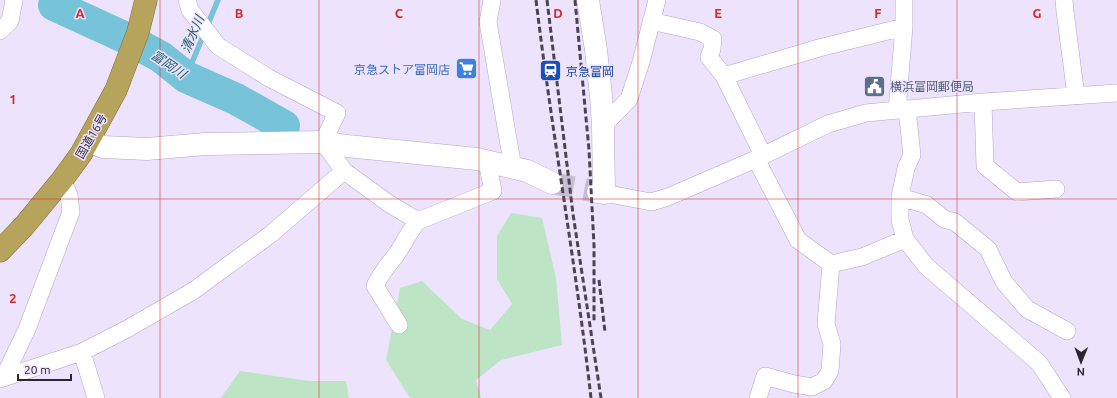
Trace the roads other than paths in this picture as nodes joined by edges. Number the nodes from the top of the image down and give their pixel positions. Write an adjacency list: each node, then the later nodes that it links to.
1 (14, 0): 11 (street)
2 (146, 0): 18 (highway, 国道16号)
3 (187, 0): 19 (street)
4 (492, 0): 22 (street)
5 (588, 0): 17 (street)
6 (657, 0): 9 (street)
7 (904, 0): 10 (street)
8 (1064, 0): 14 (street)
9 (652, 21): 12 (street); 17 (street)
10 (904, 27): 12 (street); 16 (street)
11 (0, 31)
12 (724, 76): 20 (street)
13 (1117, 93): 14 (street)
14 (1076, 96): 15 (street)
15 (983, 102): 16 (street); 26 (street)
16 (902, 110): 20 (street); 28 (street)
17 (603, 126): 27 (street)
18 (88, 141): 19 (street); 24 (highway, 国道16号)
19 (323, 142): 21 (street); 23 (street)
20 (759, 157): 27 (street); 32 (street)
21 (487, 161): 22 (street); 29 (street)
22 (513, 168): 25 (street)
23 (344, 171): 29 (street); 35 (street)
24 (62, 180): 31 (highway, 国道16号); 36 (street)
25 (552, 183)
26 (1056, 189)
27 (601, 192)
28 (900, 197): 30 (street); 34 (street)
29 (418, 221): 33 (street)
30 (905, 239): 32 (street); 39 (street)
31 (0, 251)
32 (831, 264): 38 (street)
33 (399, 325)
34 (1067, 332)
35 (82, 352): 36 (street); 37 (street)
36 (2, 378)
37 (96, 398)
38 (758, 398)
39 (1062, 398)

